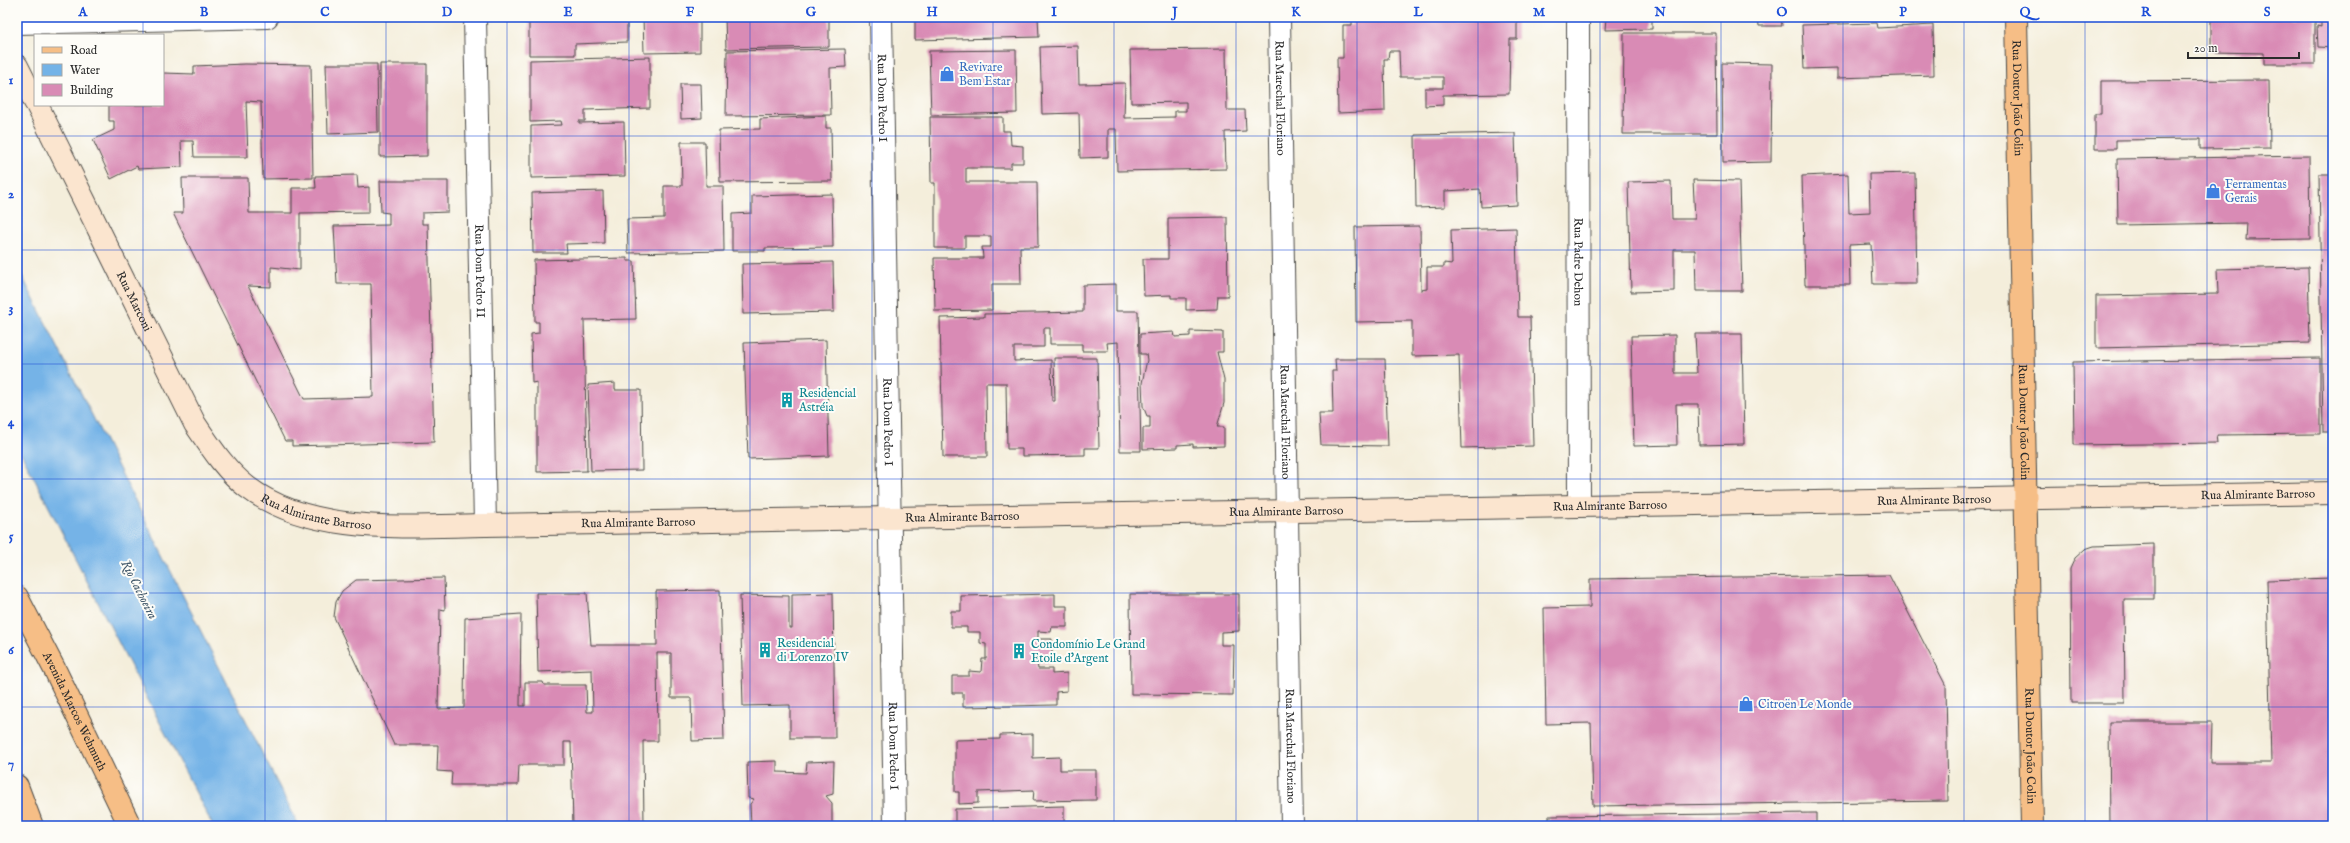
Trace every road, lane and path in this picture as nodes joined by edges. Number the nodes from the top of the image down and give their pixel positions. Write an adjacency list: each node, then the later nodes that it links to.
1 (267, 17): 7 (street)
2 (475, 17): 17 (street, Rua Dom Pedro II)
3 (881, 17): 16 (street, Rua Dom Pedro I)
4 (1279, 17): 15 (street, Rua Marechal Floriano)
5 (1578, 17): 14 (street, Rua Padre Dehon)
6 (2016, 17): 13 (main road, Rua Doutor João Colin)
7 (17, 23)
8 (17, 66): 9 (street)
9 (34, 100)
10 (37, 106): 11 (street, Rua Marconi)
11 (248, 487): 17 (street, Rua Almirante Barroso)
12 (2333, 493): 13 (street, Rua Almirante Barroso)
13 (2025, 499): 14 (street, Rua Almirante Barroso); 24 (main road, Rua Doutor João Colin)
14 (1579, 506): 15 (street, Rua Almirante Barroso)
15 (1287, 512): 16 (street, Rua Almirante Barroso); 23 (street, Rua Marechal Floriano)
16 (890, 518): 17 (street, Rua Almirante Barroso); 22 (street, Rua Dom Pedro I)
17 (485, 525)
18 (17, 597): 21 (main road, Avenida Marcos Wehmuth)
19 (17, 786): 20 (main road)
20 (32, 826)
21 (130, 826)
22 (895, 826)
23 (1292, 826)
24 (2032, 826)

